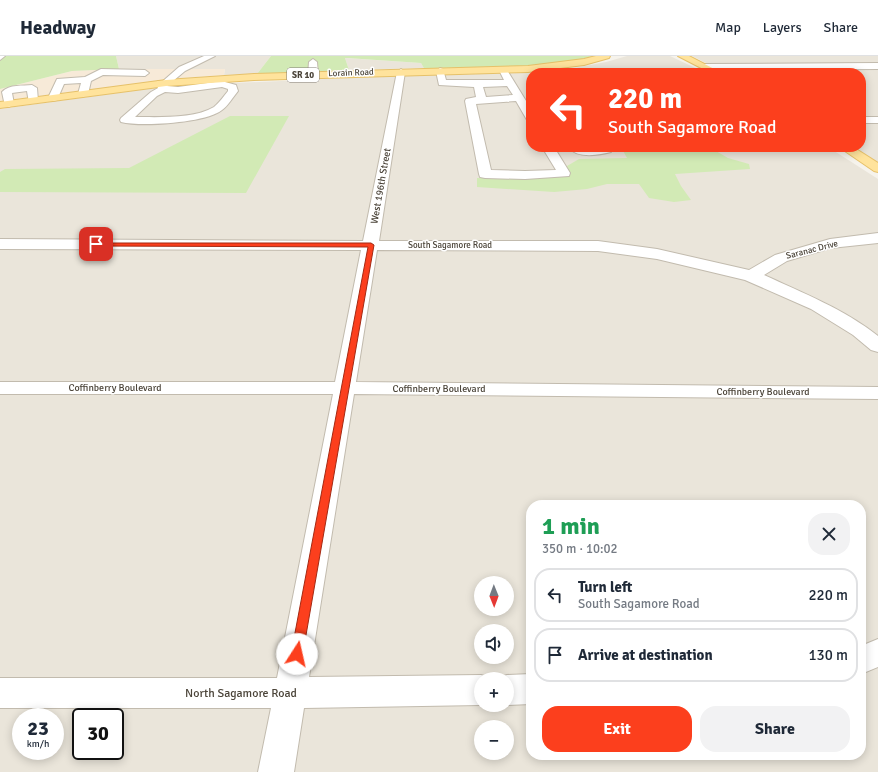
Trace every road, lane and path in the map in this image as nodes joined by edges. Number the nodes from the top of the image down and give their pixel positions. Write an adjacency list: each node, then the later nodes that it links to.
1 (211, 56): 5 (street)
2 (606, 56): 11 (main road, Lorain Road / SR 10)
3 (682, 56): 7 (main road)
4 (186, 58): 5 (street)
5 (201, 59): 25 (street)
6 (312, 62): 20 (street)
7 (696, 63): 9 (street); 12 (main road)
8 (789, 66): 9 (street); 12 (street); 15 (street)
9 (810, 66): 10 (street)
10 (878, 66)
11 (548, 67): 14 (main road, Lorain Road / SR 10)
12 (705, 67)
13 (526, 68): 16 (main road, Lorain Road / SR 10)
14 (533, 68)
15 (793, 68)
16 (503, 70): 17 (main road, Lorain Road / SR 10); 24 (street)
17 (440, 71): 18 (main road, Lorain Road / SR 10); 23 (street)
18 (401, 72): 20 (main road, Lorain Road / SR 10); 44 (street, West 196th Street)
19 (118, 73): 21 (street); 26 (street); 27 (street)
20 (313, 75): 22 (main road, Lorain Road / SR 10)
21 (87, 80): 28 (street); 29 (street)
22 (219, 81): 25 (street); 25 (street)
23 (478, 84): 24 (street); 31 (street)
24 (511, 84): 30 (street)
25 (163, 85): 26 (main road)
26 (130, 88): 27 (main road)
27 (97, 92): 28 (main road)
28 (83, 94): 29 (main road)
29 (53, 98): 32 (main road)
30 (519, 98): 31 (street); 35 (street)
31 (482, 100): 39 (street)
32 (33, 101): 33 (main road); 34 (street)
33 (22, 102): 34 (main road); 36 (street)
34 (5, 104)
35 (526, 110)
36 (0, 116)
37 (866, 120): 38 (street)
38 (878, 120)
39 (551, 152)
40 (853, 152): 41 (main road)
41 (878, 168)
42 (878, 238): 45 (street, Saranac Drive)
43 (0, 244): 44 (street, South Sagamore Road)
44 (371, 245): 45 (street, South Sagamore Road); 48 (street, West 196th Street)
45 (752, 276): 46 (street, South Sagamore Road)
46 (878, 346)
47 (0, 388): 48 (street, Coffinberry Boulevard)
48 (345, 388): 49 (street, Coffinberry Boulevard); 56 (street, West 196th Street)
49 (878, 393)
50 (878, 653): 51 (street)
51 (866, 658)
52 (526, 689): 54 (street)
53 (474, 690): 56 (street, North Sagamore Road)
54 (514, 690)
55 (0, 693): 56 (street, North Sagamore Road)
56 (290, 694): 57 (street, West 196th Street)
57 (276, 772)

